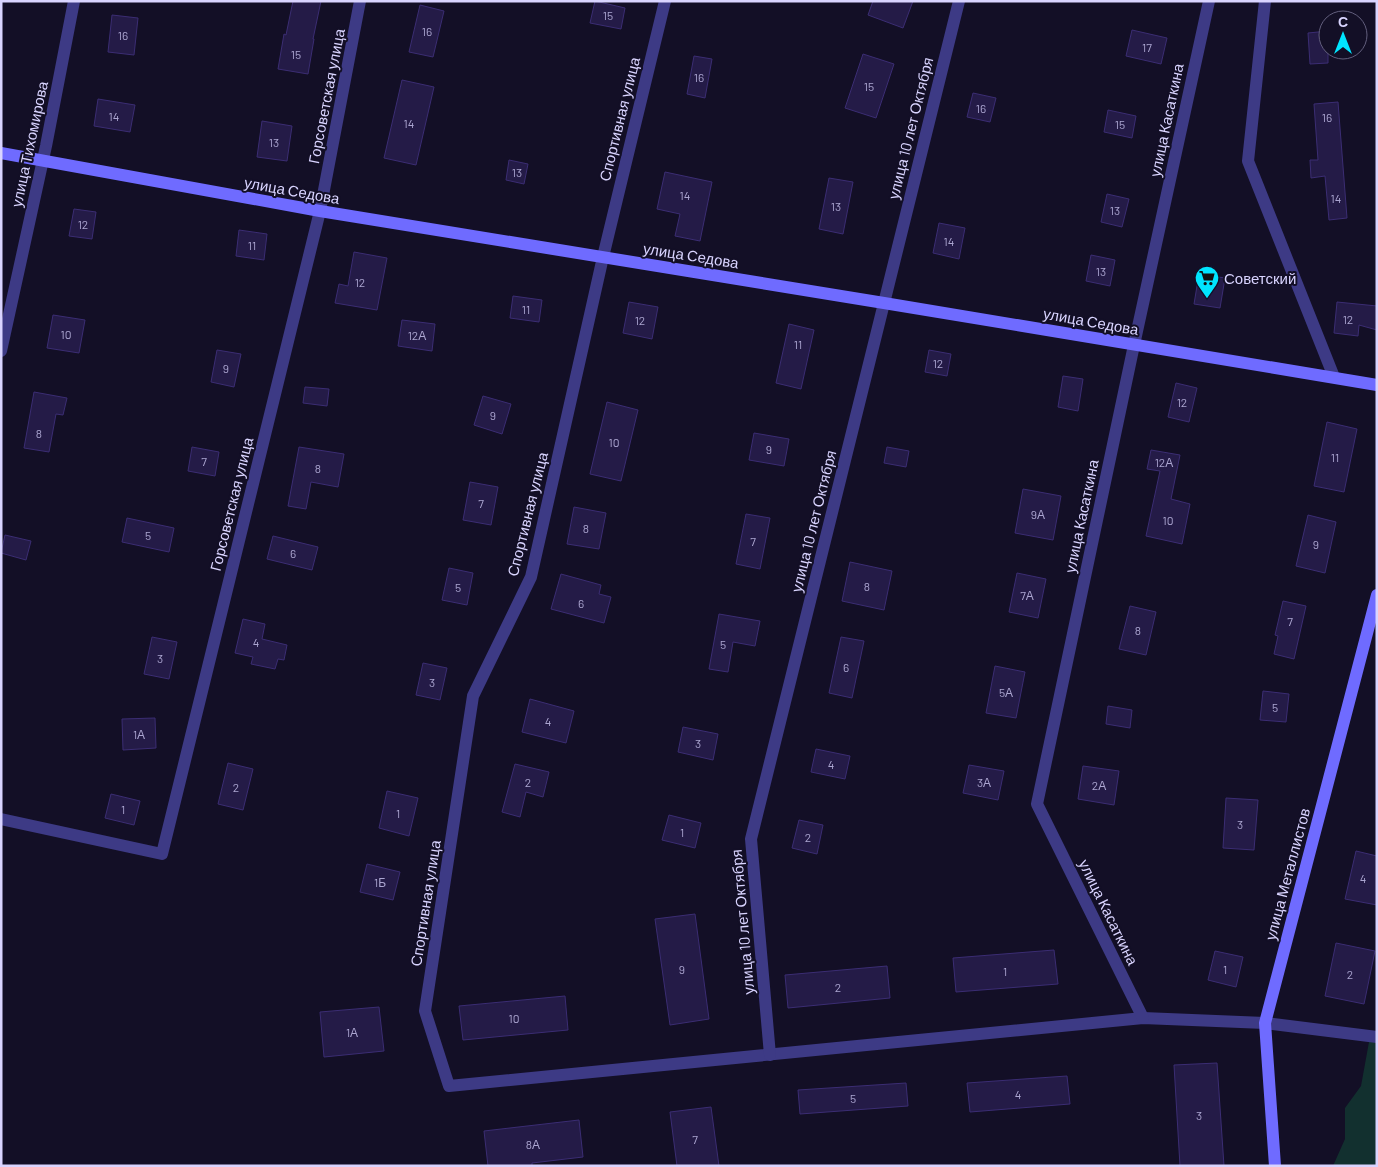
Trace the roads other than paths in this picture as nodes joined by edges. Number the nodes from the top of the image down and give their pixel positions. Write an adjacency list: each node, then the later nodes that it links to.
1 (74, 1): 8 (street, улица Тихомирова)
2 (360, 1): 9 (street, Горсоветская улица)
3 (665, 1): 10 (street, Спортивная улица)
4 (959, 1): 11 (street, улица 10 лет Октября)
5 (1209, 1): 12 (street, улица Касаткина)
6 (1265, 1): 14 (street)
7 (1, 153): 8 (street, улица Седова)
8 (43, 161): 9 (street, улица Седова); 13 (street, улица Тихомирова)
9 (320, 212): 10 (street, улица Седова); 17 (street, Горсоветская улица)
10 (603, 257): 11 (street, улица Седова); 21 (street, Спортивная улица)
11 (884, 302): 12 (street, улица Седова); 21 (street, улица 10 лет Октября)
12 (1134, 345): 14 (street, улица Седова); 18 (street, улица Касаткина)
13 (1, 351)
14 (1334, 378): 15 (street, улица Седова)
15 (1377, 385)
16 (1377, 595): 19 (street, улица Металлистов)
17 (1, 819)
18 (1142, 1018): 19 (street); 21 (street)
19 (1265, 1023): 20 (street); 22 (street, улица Металлистов)
20 (1377, 1037)
21 (770, 1055)
22 (1275, 1166)

